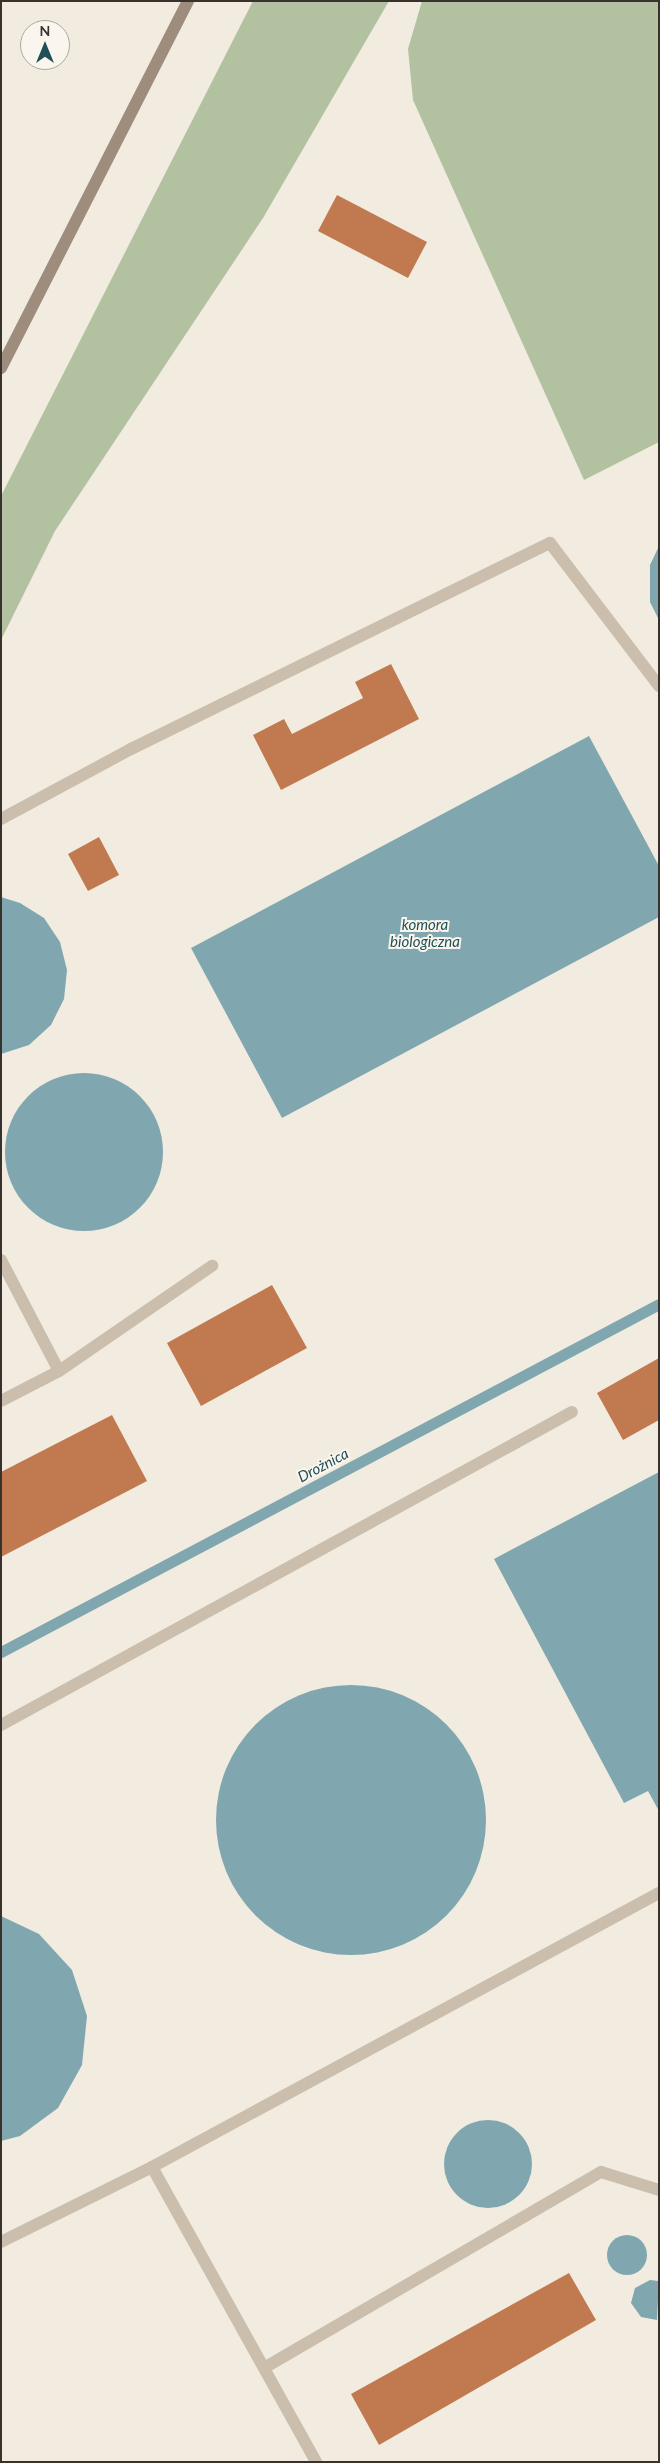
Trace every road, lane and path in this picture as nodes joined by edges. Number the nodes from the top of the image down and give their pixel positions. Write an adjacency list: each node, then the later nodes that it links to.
1 (188, 1): 2 (main road)
2 (1, 368)
3 (659, 686): 4 (lane)
4 (1, 819)
5 (1, 1260): 7 (lane)
6 (212, 1266): 7 (lane)
7 (60, 1371): 8 (lane)
8 (1, 1400)
9 (572, 1412): 10 (lane)
10 (1, 1725)
11 (659, 1893): 12 (lane)
12 (152, 2167): 14 (lane); 15 (lane)
13 (659, 2190): 15 (lane)
14 (1, 2242)
15 (264, 2368): 16 (lane)
16 (316, 2462)

